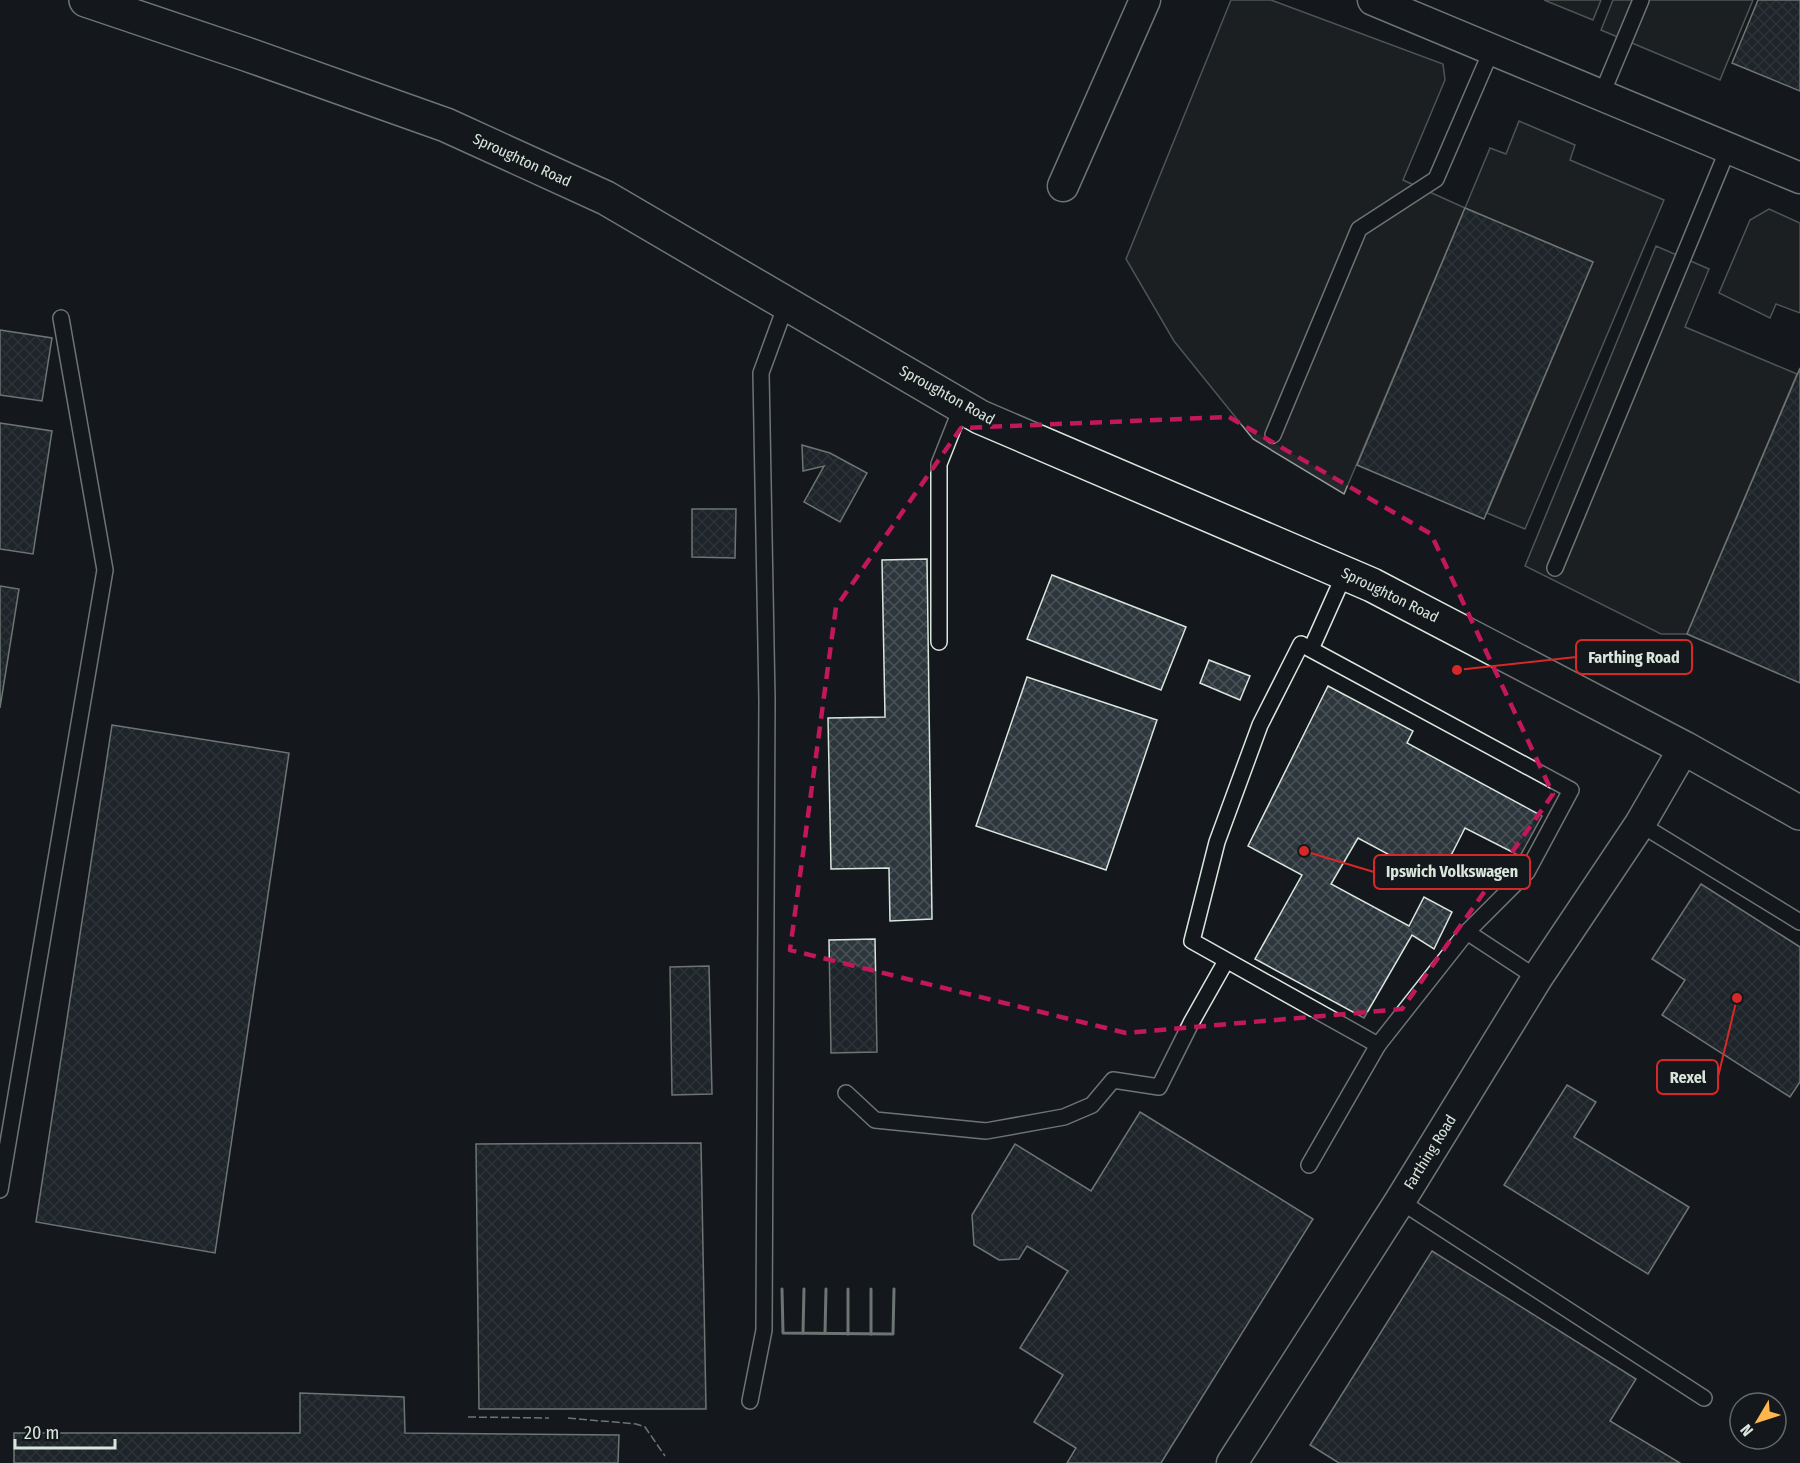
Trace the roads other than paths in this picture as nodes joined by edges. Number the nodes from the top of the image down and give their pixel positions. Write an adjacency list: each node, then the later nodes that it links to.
1 (86, 0): 10 (street, Sproughton Road)
2 (1145, 0): 9 (street)
3 (1373, 0): 5 (street)
4 (1641, 0): 6 (lane)
5 (1492, 50): 6 (street); 13 (lane)
6 (1601, 96): 7 (street)
7 (1728, 148): 8 (street); 14 (lane)
8 (1800, 178)
9 (1063, 186)
10 (787, 302): 12 (street, Sproughton Road); 31 (lane)
11 (61, 318): 28 (lane)
12 (962, 406): 15 (street, Sproughton Road); 16 (lane)
13 (1273, 435)
14 (1555, 568)
15 (1345, 573): 17 (lane); 18 (street, Sproughton Road)
16 (939, 642)
17 (1311, 649): 22 (lane); 23 (lane)
18 (1684, 748): 19 (street, Sproughton Road); 20 (street, Farthing Road)
19 (1800, 813)
20 (1640, 824): 21 (lane); 24 (street, Farthing Road)
21 (1800, 922)
22 (1467, 932): 24 (lane); 25 (lane)
23 (1226, 961): 25 (lane); 26 (lane)
24 (1537, 978): 29 (street, Farthing Road)
25 (1378, 1045): 27 (lane)
26 (846, 1093)
27 (1309, 1165)
28 (0, 1190)
29 (1400, 1201): 30 (lane); 32 (street, Farthing Road)
30 (1704, 1398)
31 (750, 1401)
32 (1232, 1463)

